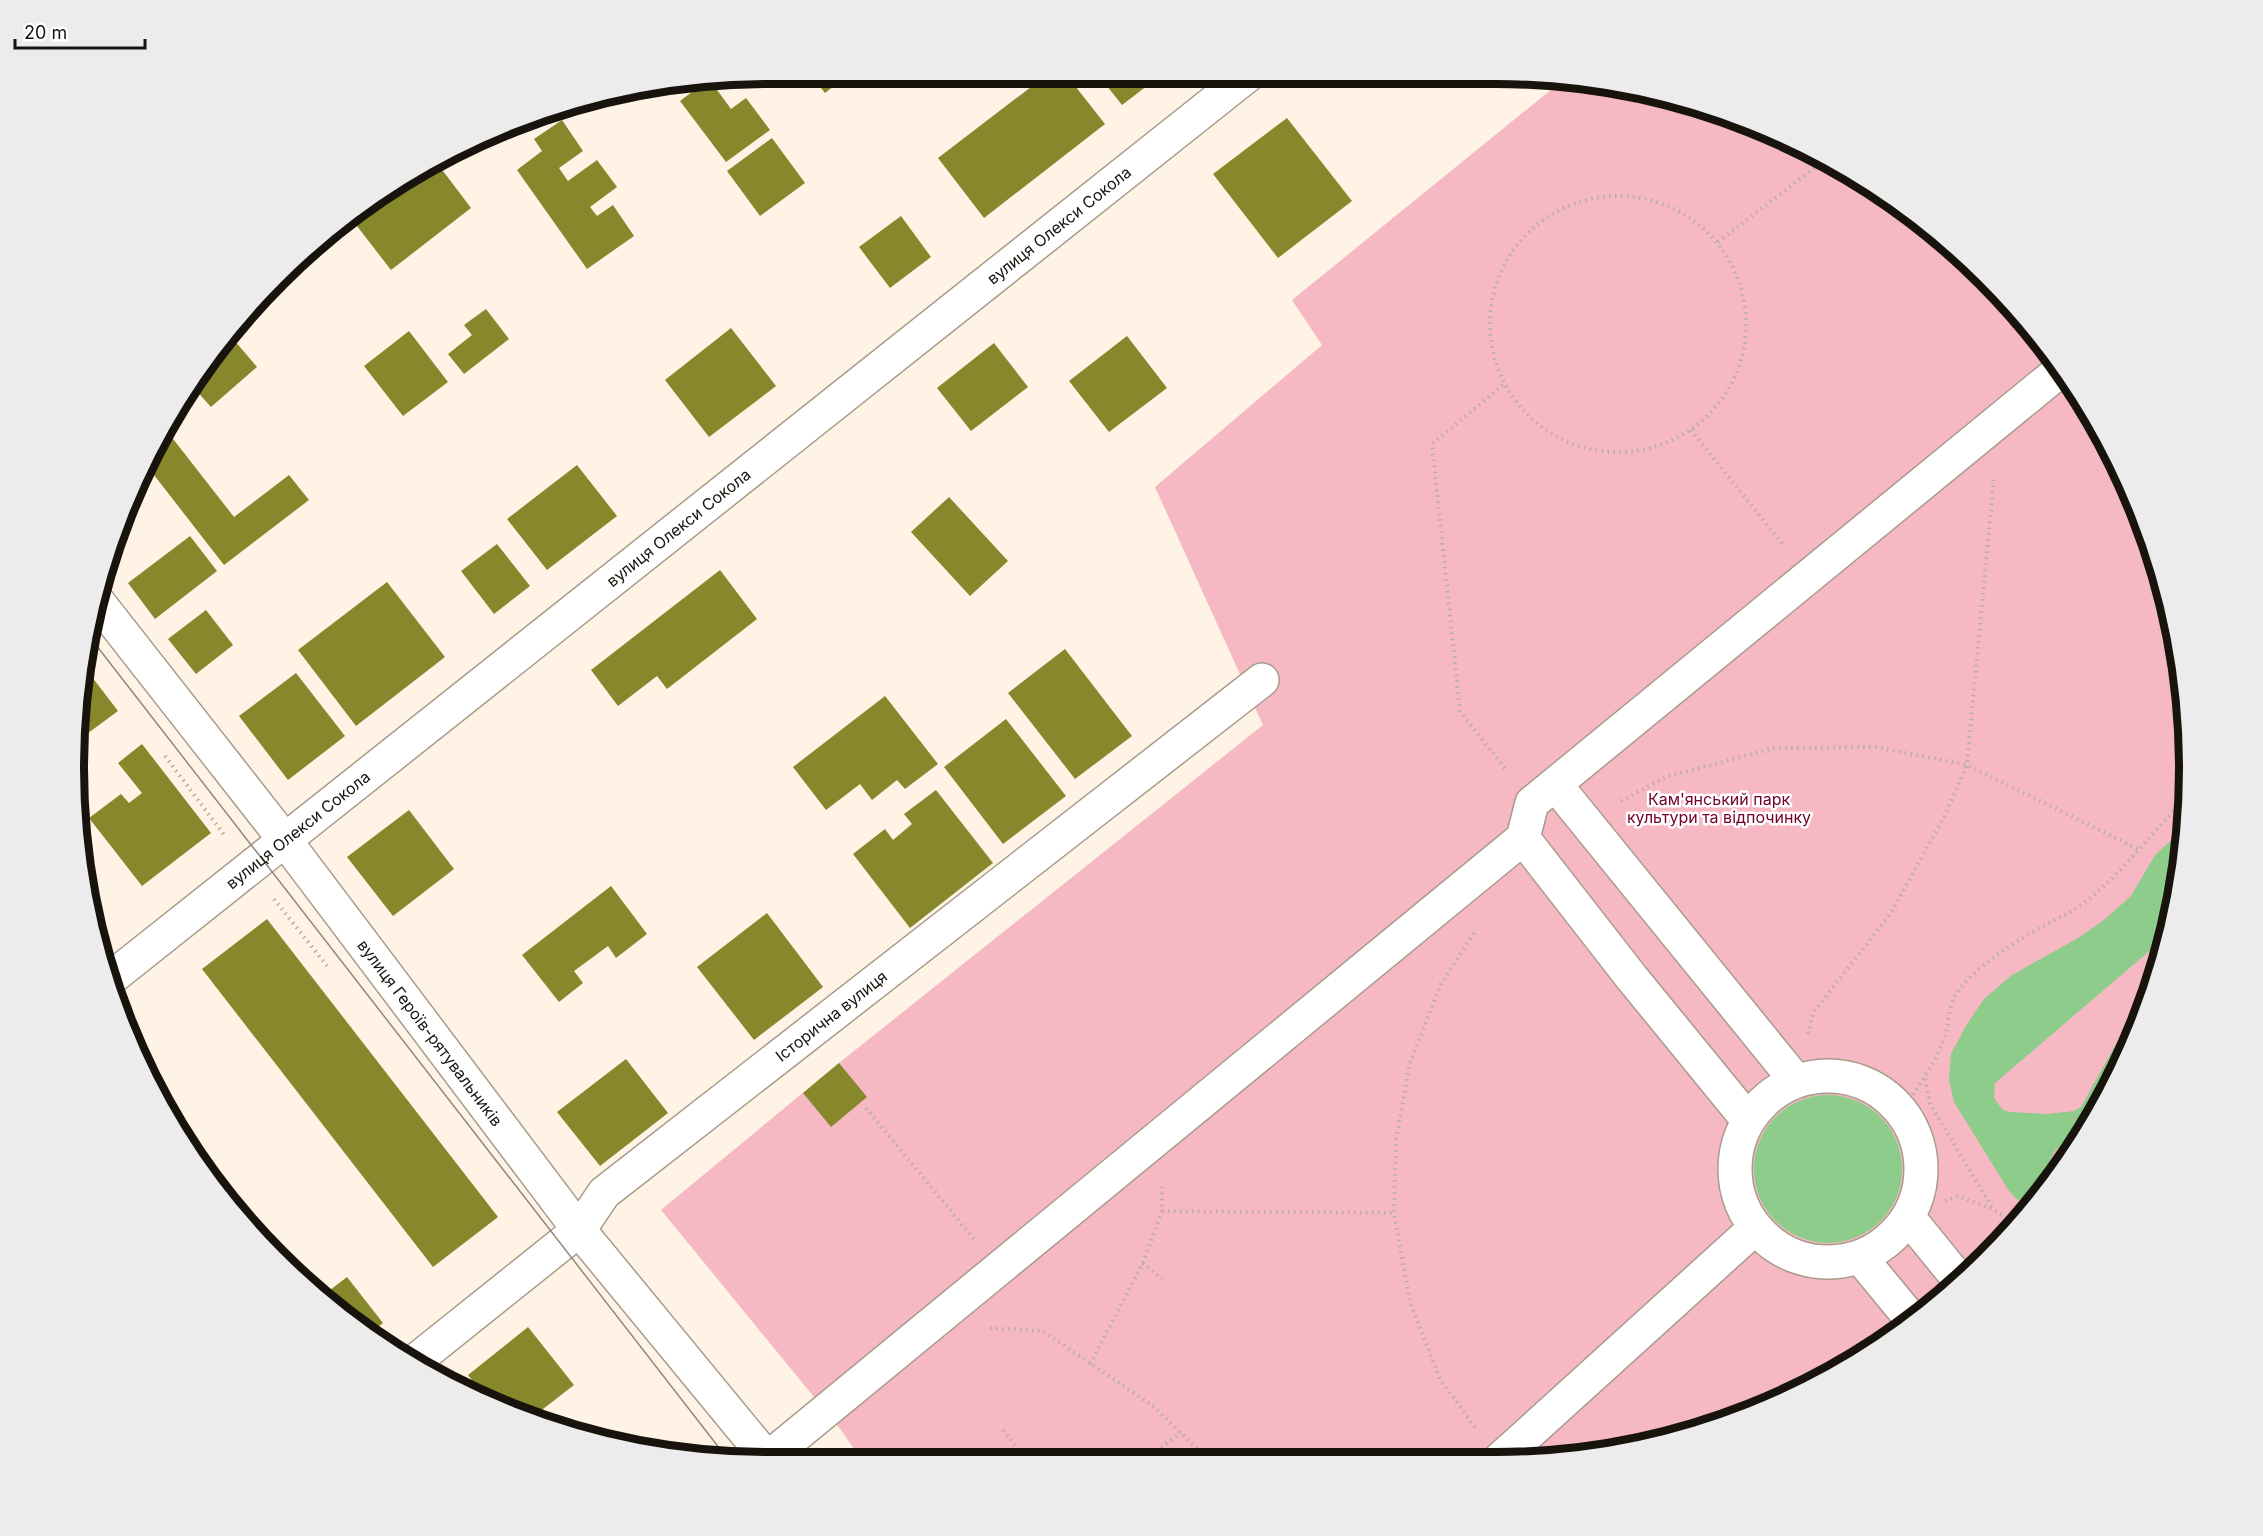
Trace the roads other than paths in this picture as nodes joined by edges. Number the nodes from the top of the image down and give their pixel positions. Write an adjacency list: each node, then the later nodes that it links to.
1 (1237, 84): 7 (street, вулиця Олекси Сокола)
2 (2054, 375): 5 (street)
3 (103, 608): 7 (street, вулиця Героїв-рятувальників)
4 (1262, 680): 13 (street, Історична вулиця)
5 (1543, 793): 6 (street); 9 (street)
6 (1523, 838): 10 (street); 19 (street)
7 (284, 839): 8 (street, вулиця Олекси Сокола); 13 (street, вулиця Героїв-рятувальників)
8 (116, 974)
9 (1796, 1081): 10 (street); 11 (street)
10 (1748, 1120): 12 (street)
11 (1909, 1216): 14 (street); 15 (street)
12 (1754, 1229): 14 (street); 20 (street)
13 (579, 1230): 17 (street, Історична вулиця); 18 (street, вулиця Героїв-рятувальників)
14 (1860, 1257): 16 (street)
15 (1955, 1274)
16 (1906, 1314)
17 (421, 1357)
18 (760, 1452)
19 (779, 1452)
20 (1508, 1452)

